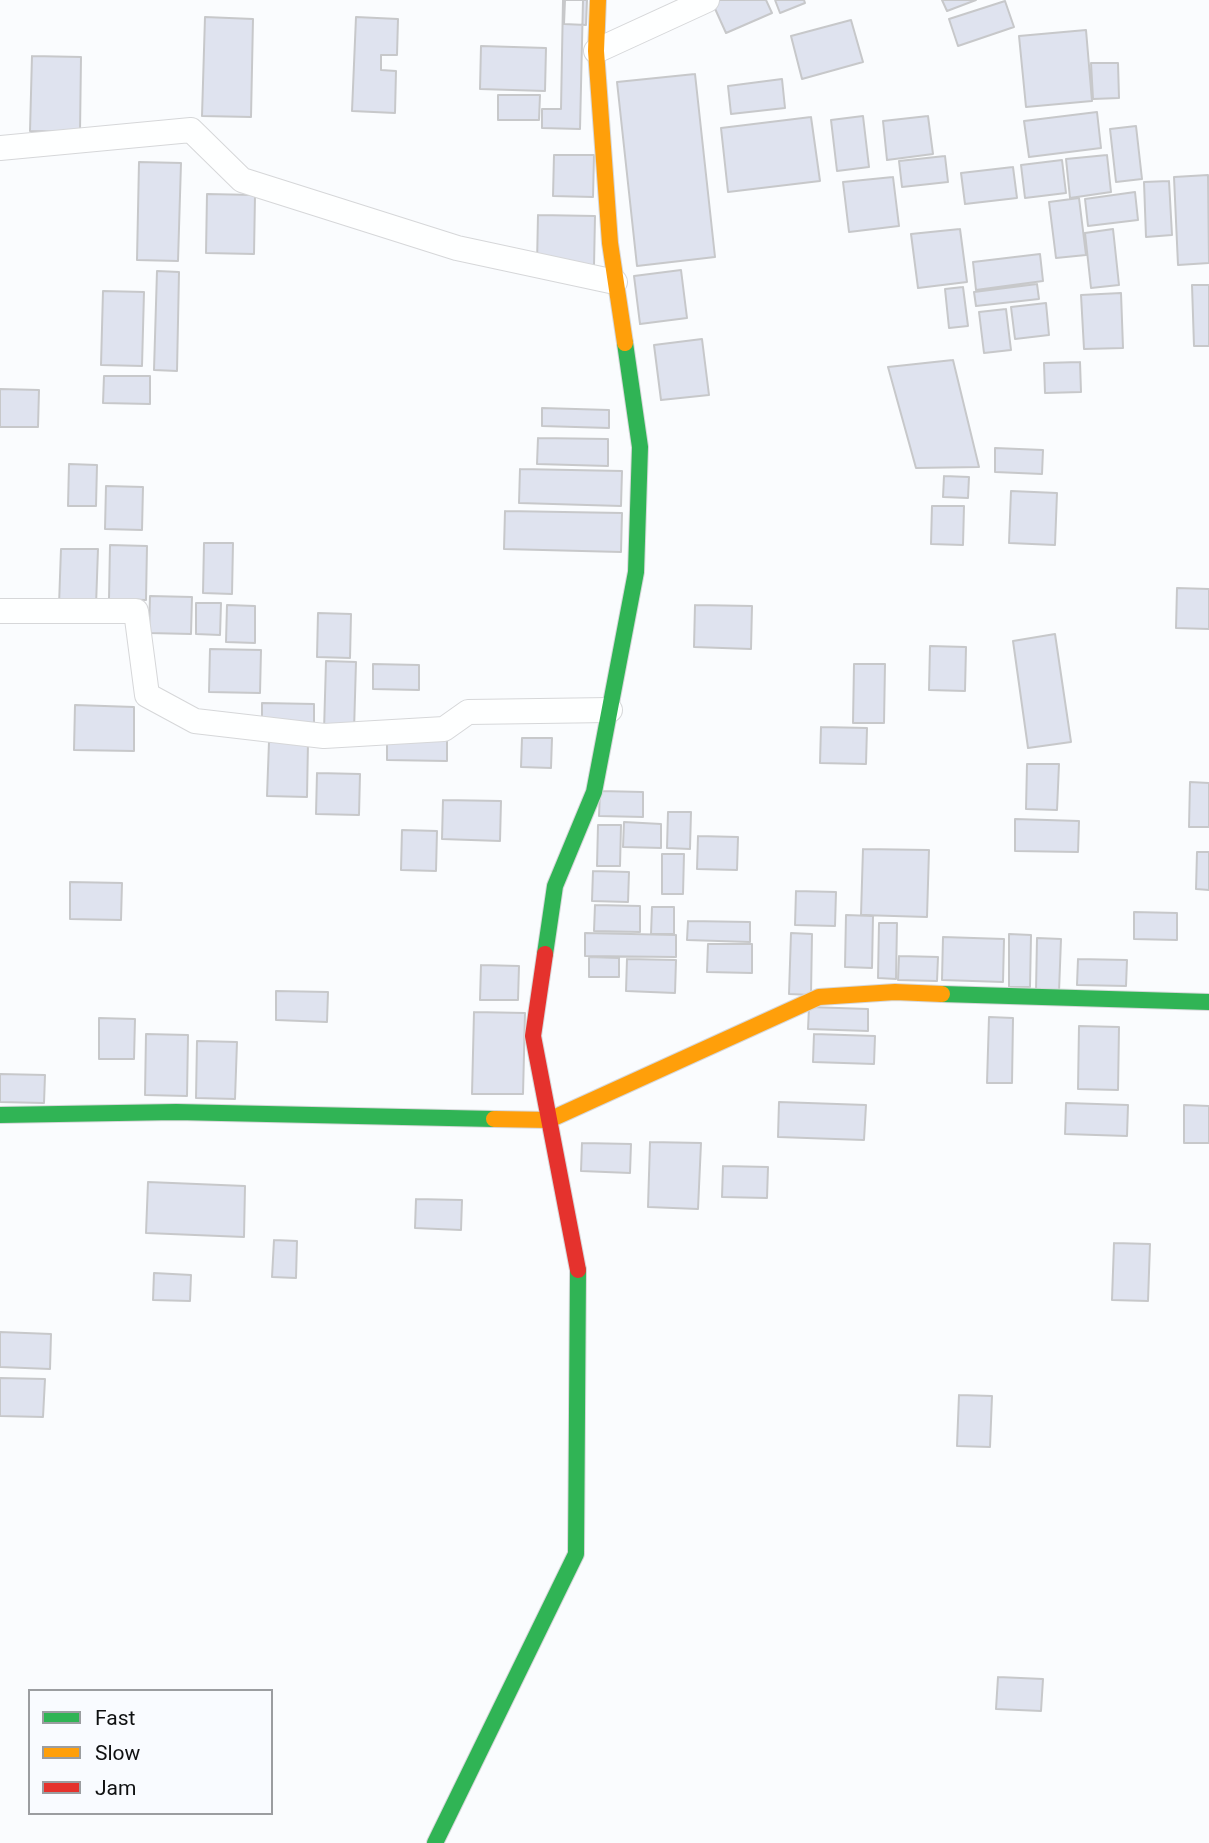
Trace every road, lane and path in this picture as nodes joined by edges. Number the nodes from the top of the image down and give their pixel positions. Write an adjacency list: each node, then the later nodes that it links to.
1 (598, 0): 3 (street)
2 (707, 0): 3 (street)
3 (596, 51): 5 (street)
4 (0, 148): 5 (street)
5 (615, 282): 7 (street)
6 (0, 611): 7 (street)
7 (610, 710): 10 (street)
8 (1209, 1002): 10 (street)
9 (0, 1115): 10 (street)
10 (550, 1120): 11 (street)
11 (435, 1843)

